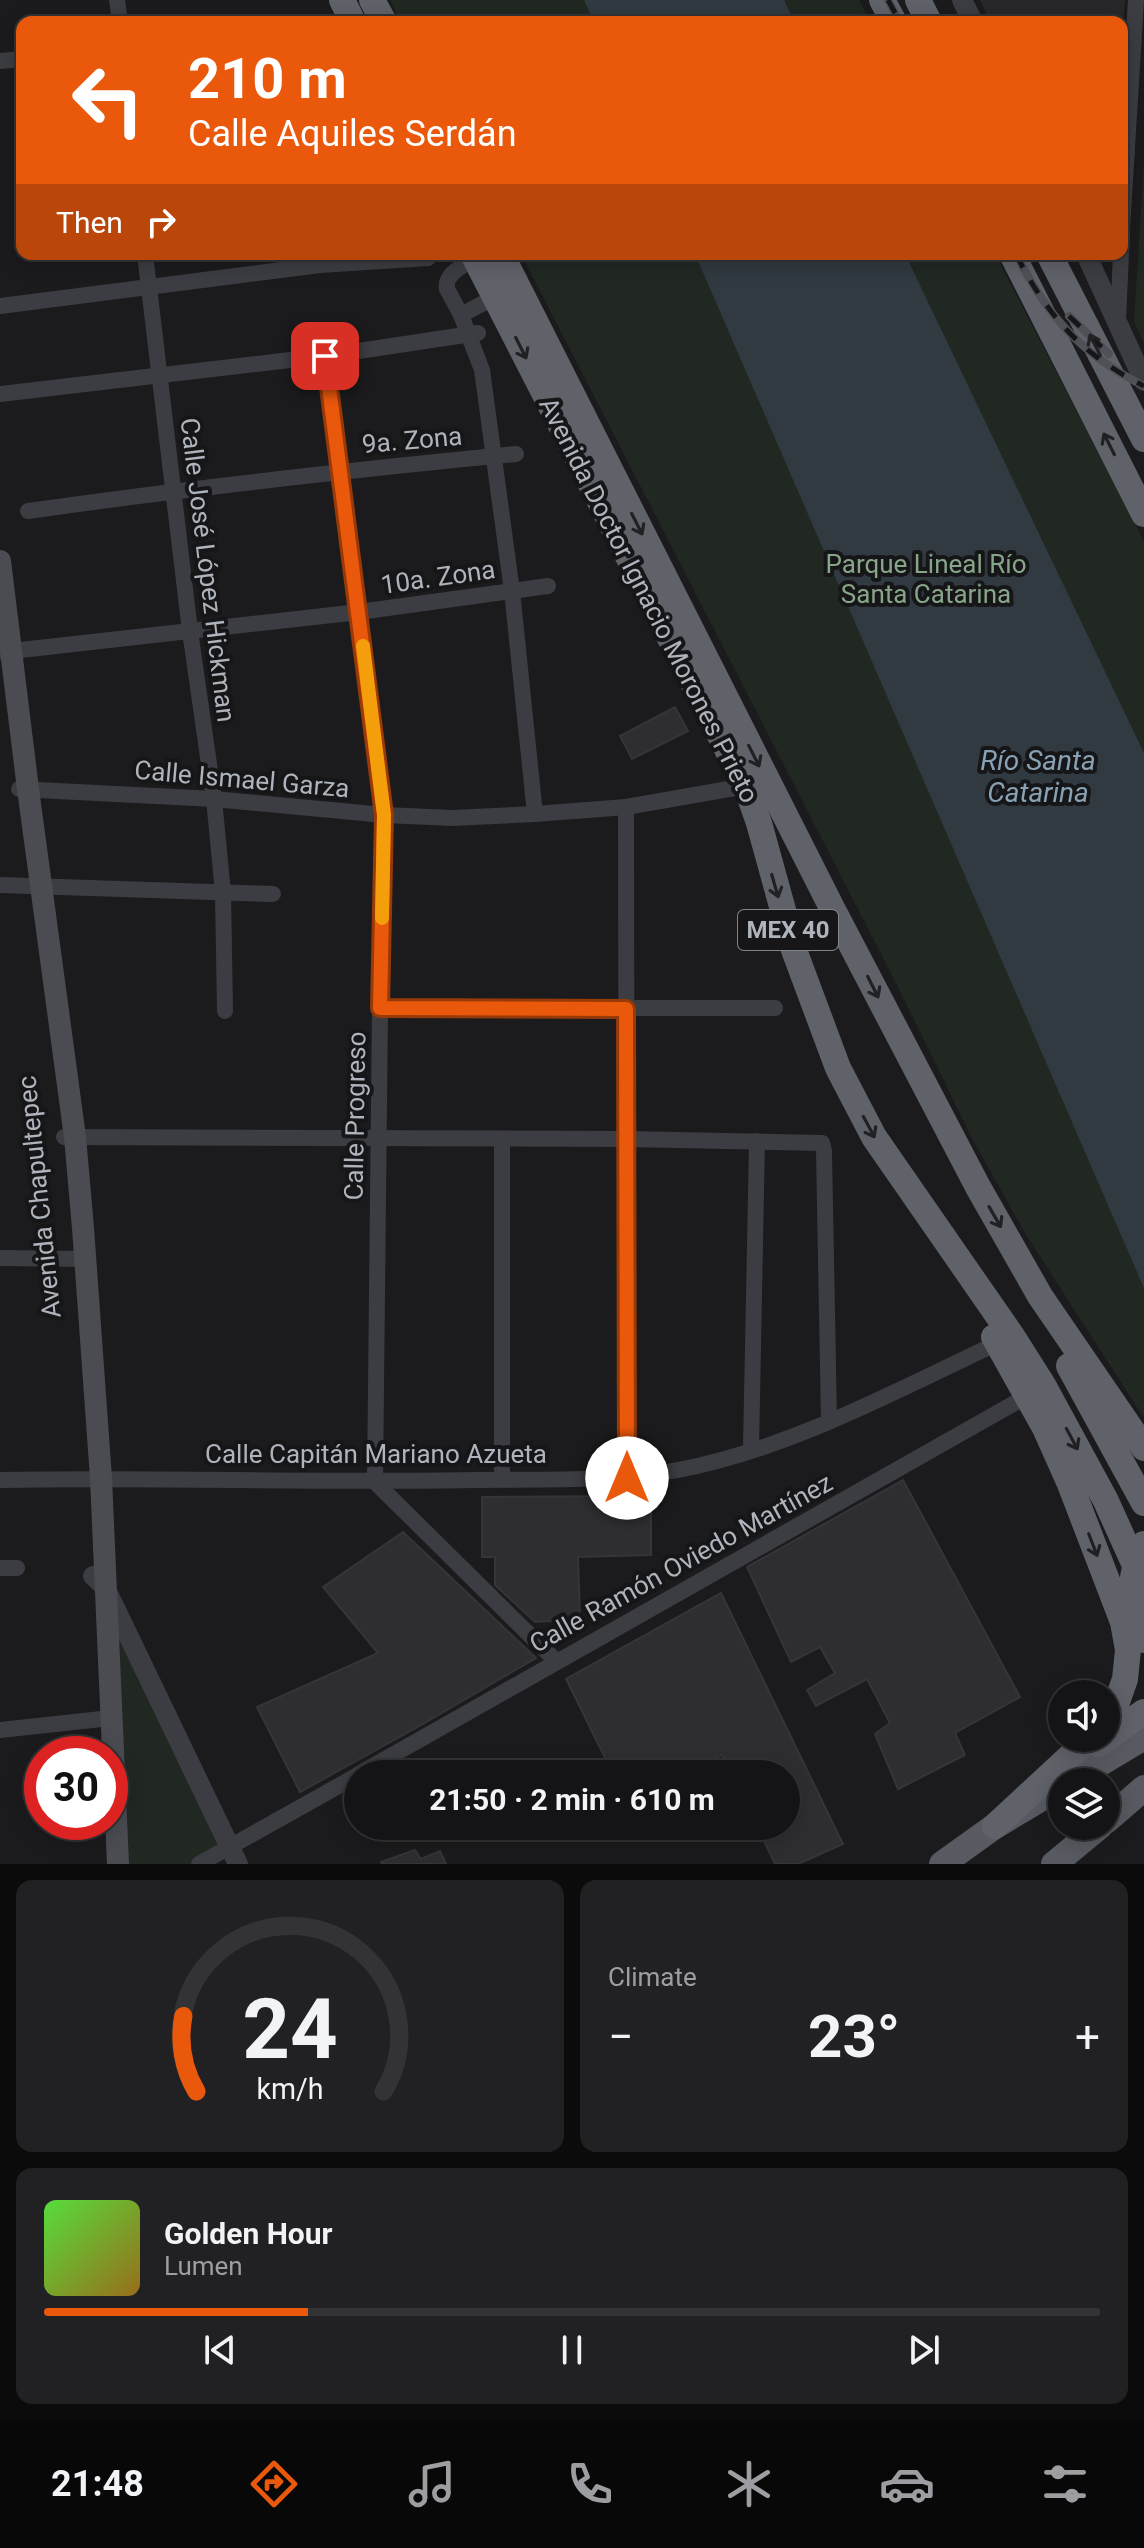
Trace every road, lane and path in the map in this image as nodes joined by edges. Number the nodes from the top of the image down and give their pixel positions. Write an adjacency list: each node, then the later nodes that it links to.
1 (1136, 0): 2 (street)
2 (1128, 104)
3 (146, 260): 12 (street, Calle José López Hickman)
4 (397, 260): 12 (street)
5 (476, 260): 15 (street)
6 (484, 260): 13 (highway, Avenida Doctor Ignacio Morones Prieto / MEX 40)
7 (486, 260): 48 (highway, Avenida Doctor Ignacio Morones Prieto / MEX 40, one-way to 48)
8 (1015, 260): 30 (highway, one-way to 8)
9 (1052, 260): 22 (highway, one-way to 9)
10 (1089, 260): 16 (street)
11 (1121, 260): 16 (street)
12 (149, 287): 14 (street); 19 (street, Calle José López Hickman)
13 (495, 297): 15 (street); 37 (highway, Avenida Doctor Ignacio Morones Prieto / MEX 40, one-way to 37)
14 (0, 306)
15 (461, 315): 17 (street)
16 (1118, 320): 20 (street)
17 (476, 334): 18 (street); 26 (street)
18 (325, 356): 19 (street); 27 (street, Calle Progreso)
19 (158, 377): 21 (street); 28 (street, Calle José López Hickman)
20 (1144, 381)
21 (0, 394)
22 (1129, 410): 23 (highway); 24 (highway)
23 (1144, 439)
24 (1144, 450)
25 (516, 454): 26 (street, 9a. Zona)
26 (494, 456): 27 (street, 9a. Zona); 33 (street)
27 (341, 471): 28 (street, 9a. Zona); 34 (street, Calle Progreso)
28 (173, 490): 29 (street, 9a. Zona); 35 (street, Calle José López Hickman)
29 (28, 511)
30 (1144, 514)
31 (0, 561): 36 (main road, Avenida Chapultepec)
32 (548, 586): 33 (street, 10a. Zona)
33 (512, 591): 34 (street, 10a. Zona); 41 (street)
34 (359, 612): 35 (street, 10a. Zona); 42 (street, Calle Progreso)
35 (190, 631): 36 (street, 10a. Zona); 39 (street, Calle José López Hickman)
36 (4, 647): 38 (main road, Avenida Chapultepec)
37 (746, 786): 40 (street, Calle Ismael Garza); 43 (highway, Avenida Doctor Ignacio Morones Prieto / MEX 40)
38 (23, 789): 39 (street, Calle Ismael Garza); 45 (main road, Avenida Chapultepec)
39 (214, 799): 42 (street, Calle Ismael Garza); 46 (street, Calle José López Hickman)
40 (626, 807): 41 (street, Calle Ismael Garza); 51 (street)
41 (535, 814): 42 (street, Calle Ismael Garza)
42 (384, 815): 49 (street, Calle Progreso)
43 (759, 823): 48 (highway); 61 (highway, Avenida Doctor Ignacio Morones Prieto / MEX 40, one-way to 61)
44 (0, 885): 45 (street)
45 (36, 886): 46 (street); 53 (main road, Avenida Chapultepec)
46 (223, 893): 47 (street); 52 (street, Calle José López Hickman)
47 (273, 894)
48 (832, 908): 60 (highway, Avenida Doctor Ignacio Morones Prieto / MEX 40, one-way to 60)
49 (380, 1008): 51 (street); 54 (street, Calle Progreso)
50 (775, 1008): 51 (street)
51 (626, 1009): 56 (street)
52 (225, 1011)
53 (69, 1137): 54 (street); 59 (main road, Avenida Chapultepec)
54 (378, 1138): 55 (street); 70 (street, Calle Progreso)
55 (502, 1139): 56 (street); 68 (street)
56 (627, 1139): 57 (street); 67 (street)
57 (757, 1141): 63 (street); 65 (street)
58 (0, 1258): 59 (street)
59 (81, 1259): 66 (main road, Avenida Chapultepec)
60 (1040, 1296): 64 (highway, Avenida Doctor Ignacio Morones Prieto / MEX 40); 71 (highway)
61 (1005, 1339): 62 (highway); 63 (street, Calle Capitán Mariano Azueta); 76 (highway, one-way to 76)
62 (1027, 1396): 78 (street, Calle Ramón Oviedo Martínez); 79 (highway, one-way to 79)
63 (829, 1421): 65 (street, Calle Capitán Mariano Azueta)
64 (1144, 1448)
65 (751, 1450): 67 (street, Calle Capitán Mariano Azueta)
66 (95, 1478): 69 (street, Calle Capitán Mariano Azueta); 70 (street, Calle Capitán Mariano Azueta); 75 (main road, Avenida Chapultepec)
67 (627, 1478): 68 (street, Calle Capitán Mariano Azueta)
68 (502, 1479): 70 (street, Calle Capitán Mariano Azueta)
69 (0, 1480)
70 (375, 1482): 78 (street)
71 (1144, 1503)
72 (1144, 1544): 77 (highway, bridge)
73 (0, 1568): 74 (street)
74 (17, 1568)
75 (99, 1581): 81 (main road, Avenida Chapultepec); 95 (street)
76 (1144, 1585)
77 (1144, 1640)
78 (556, 1661): 85 (street, Calle Ramón Oviedo Martínez)
79 (1120, 1693)
80 (1144, 1712): 86 (highway)
81 (105, 1719): 82 (street); 83 (main road, Avenida Chapultepec); 97 (main road)
82 (0, 1730)
83 (103, 1736)
84 (1144, 1737): 87 (main road)
85 (383, 1760)
86 (1075, 1768)
87 (1083, 1768)
88 (344, 1784): 95 (street, Calle Ramón Oviedo Martínez)
89 (1048, 1789): 92 (highway)
90 (1139, 1795): 91 (main road)
91 (1120, 1810)
92 (995, 1826): 99 (main road)
93 (104, 1840): 96 (main road)
94 (1083, 1840): 100 (main road)
95 (234, 1856): 98 (street, Calle Ramón Oviedo Martínez)
96 (105, 1864)
97 (118, 1864)
98 (199, 1864)
99 (942, 1864)
100 (1054, 1864)

